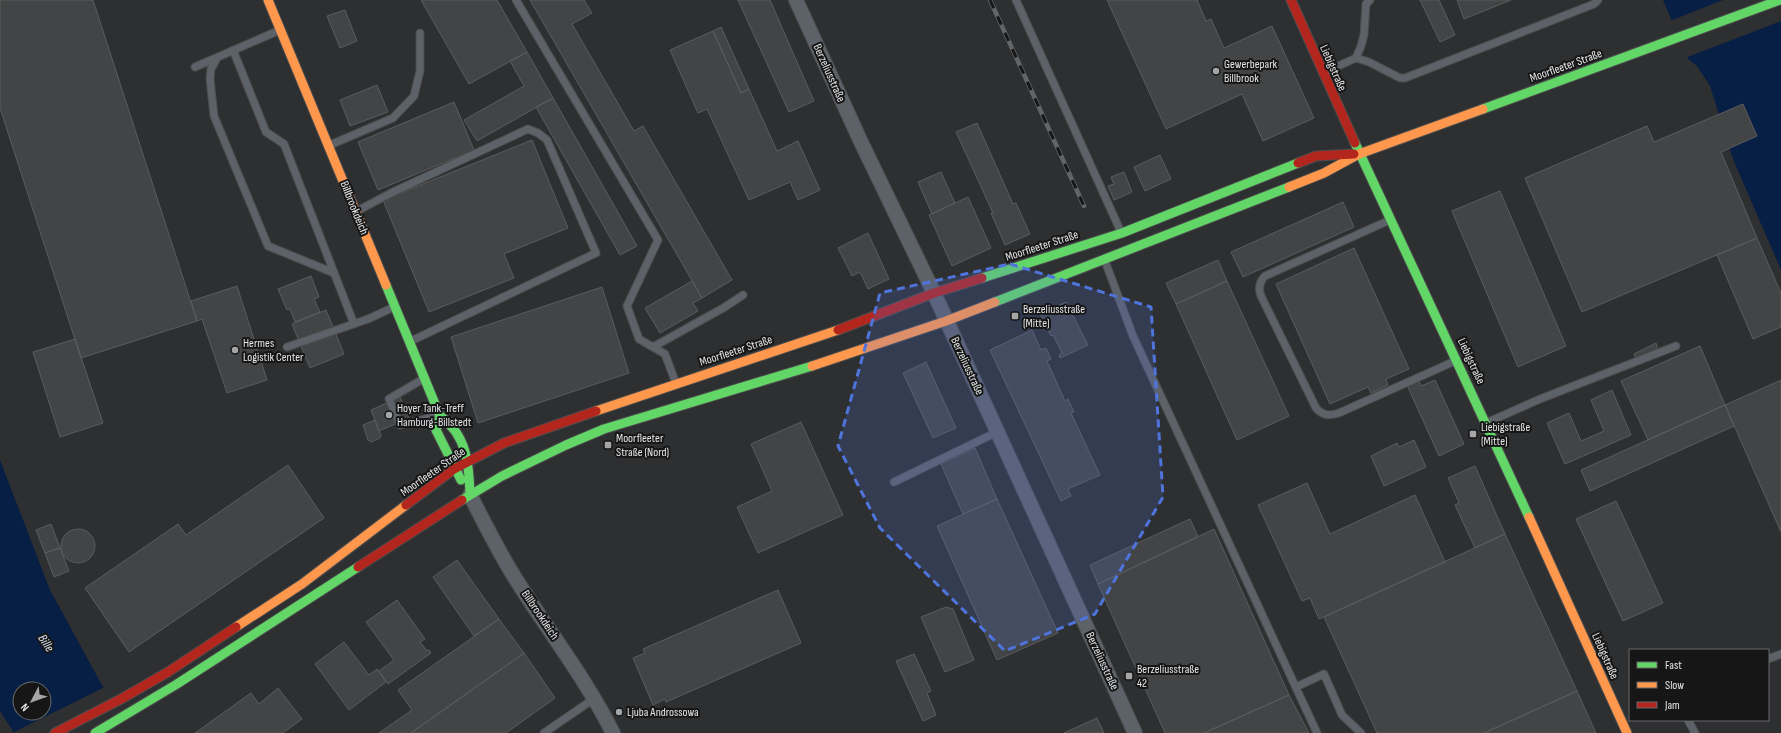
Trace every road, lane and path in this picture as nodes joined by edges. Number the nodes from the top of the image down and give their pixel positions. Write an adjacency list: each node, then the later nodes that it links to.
1 (268, 0): 9 (main road, Billbrookdeich)
2 (516, 0): 31 (lane)
3 (796, 0): 23 (street, Berzeliusstraße)
4 (1016, 0): 20 (lane)
5 (1291, 0): 15 (main road, Liebigstraße)
6 (1370, 0): 13 (lane)
7 (1598, 0): 13 (lane)
8 (1780, 0): 17 (main road, Moorfleeter Straße)
9 (280, 30): 11 (lane); 16 (main road, Billbrookdeich)
10 (420, 32): 16 (lane)
11 (233, 50): 12 (lane); 22 (lane)
12 (216, 58): 14 (lane); 22 (lane)
13 (1356, 58): 15 (lane)
14 (195, 68)
15 (1323, 73): 17 (main road, Liebigstraße)
16 (328, 146): 18 (main road, Billbrookdeich)
17 (1359, 154): 19 (main road, Liebigstraße); 20 (main road, Moorfleeter Straße); 20 (main road, Moorfleeter Straße)
18 (355, 212): 25 (main road, Billbrookdeich); 28 (lane)
19 (1390, 220): 32 (main road, Liebigstraße); 32 (lane)
20 (1125, 242): 21 (main road, Moorfleeter Straße); 21 (main road, Moorfleeter Straße)
21 (1101, 250): 23 (main road, Moorfleeter Straße); 26 (main road, Moorfleeter Straße); 44 (lane)
22 (334, 273): 27 (lane)
23 (934, 294): 26 (street, Berzeliusstraße); 34 (main road, Moorfleeter Straße)
24 (743, 295): 31 (lane)
25 (394, 307): 27 (lane); 28 (main road, Billbrookdeich)
26 (946, 321): 37 (street, Berzeliusstraße); 41 (main road, Moorfleeter Straße)
27 (354, 324): 30 (lane)
28 (409, 342): 33 (main road, Billbrookdeich)
29 (1676, 346): 36 (lane)
30 (287, 347)
31 (653, 347): 34 (lane)
32 (1457, 361): 36 (main road, Liebigstraße)
33 (425, 378): 35 (main road, Billbrookdeich); 35 (lane)
34 (676, 384): 38 (main road, Moorfleeter Straße)
35 (440, 416): 38 (main road, Billbrookdeich); 39 (main road, Billbrookdeich)
36 (1486, 423): 47 (main road, Liebigstraße)
37 (997, 432): 40 (lane); 52 (street, Berzeliusstraße)
38 (468, 460): 39 (main road, Moorfleeter Straße); 41 (main road, Billbrookdeich)
39 (454, 469): 41 (main road, Billbrookdeich); 48 (main road, Moorfleeter Straße)
40 (894, 482)
41 (470, 495): 45 (street, Billbrookdeich); 49 (main road, Moorfleeter Straße)
42 (1781, 654): 43 (lane)
43 (1769, 659)
44 (1296, 686): 53 (lane); 54 (lane)
45 (594, 698): 50 (lane); 51 (street, Billbrookdeich)
46 (1689, 721): 56 (lane)
47 (1627, 722): 55 (main road, Liebigstraße)
48 (55, 733)
49 (96, 733)
50 (544, 733)
51 (612, 733)
52 (1135, 733)
53 (1317, 733)
54 (1361, 733)
55 (1627, 733)
56 (1695, 733)

